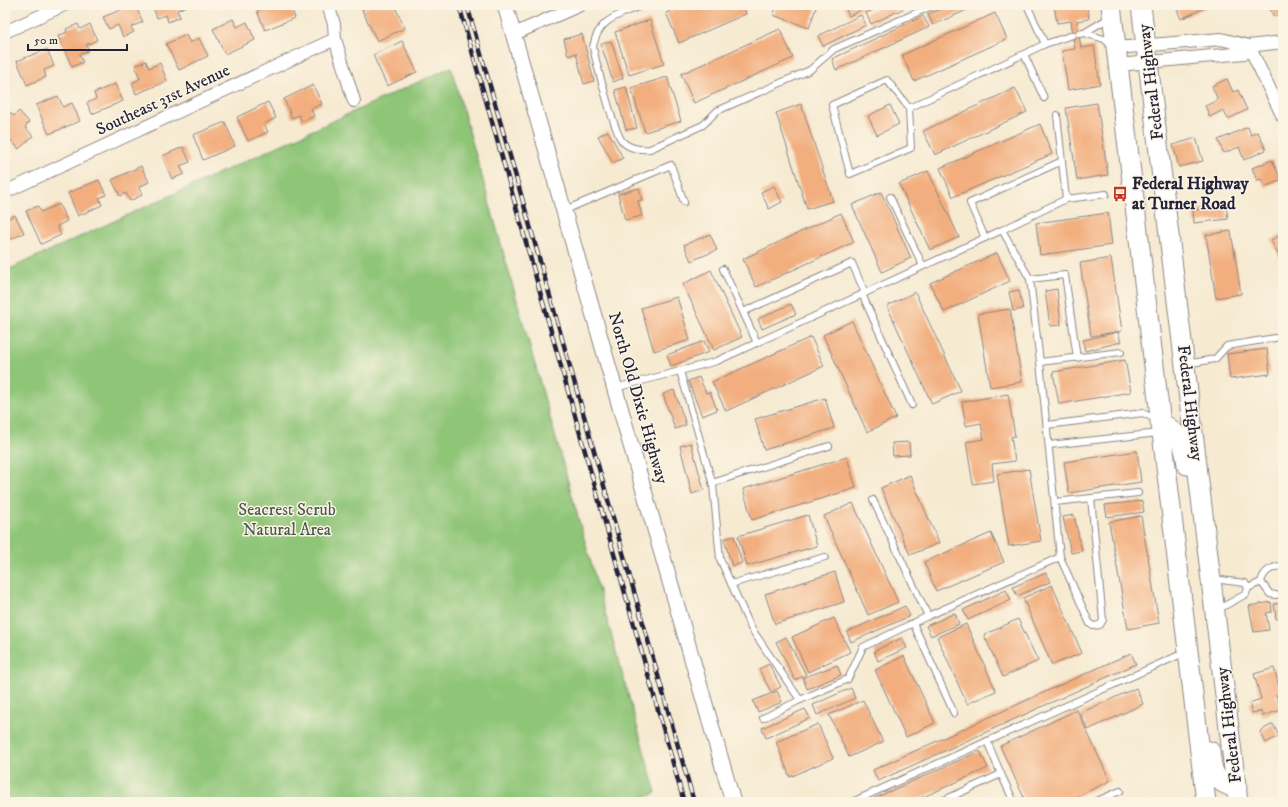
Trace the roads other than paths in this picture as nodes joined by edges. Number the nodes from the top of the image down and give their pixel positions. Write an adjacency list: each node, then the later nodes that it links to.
1 (64, 5): 10 (street)
2 (328, 5): 13 (street)
3 (505, 5): 11 (street, North Old Dixie Highway)
4 (580, 5): 11 (street)
5 (643, 5): 6 (lane)
6 (934, 5)
7 (1027, 5): 15 (lane)
8 (1141, 5): 18 (main road, Federal Highway)
9 (1111, 11): 12 (lane); 19 (main road, Federal Highway)
10 (5, 32)
11 (514, 34): 31 (street, North Old Dixie Highway)
12 (1078, 34): 15 (lane); 19 (lane)
13 (335, 39): 21 (street); 26 (street, Southeast 31st Avenue)
14 (1283, 42): 16 (street)
15 (1045, 44): 17 (lane)
16 (1249, 46): 18 (street); 24 (street)
17 (1024, 54): 20 (lane); 22 (lane)
18 (1147, 54): 19 (street); 19 (street); 44 (main road, Federal Highway)
19 (1117, 56): 49 (main road, Federal Highway)
20 (1044, 98)
21 (354, 101)
22 (909, 108): 22 (lane)
23 (1057, 115): 25 (lane)
24 (1283, 117)
25 (1062, 161): 29 (lane); 33 (lane)
26 (5, 192)
27 (1106, 194): 29 (lane)
28 (890, 197): 34 (lane)
29 (1066, 199): 32 (lane)
30 (684, 202): 31 (lane)
31 (565, 210): 46 (street, North Old Dixie Highway)
32 (1002, 230): 33 (lane); 36 (lane)
33 (985, 238): 34 (lane)
34 (923, 266): 37 (lane)
35 (723, 269): 38 (lane)
36 (1030, 279): 42 (lane); 43 (lane)
37 (864, 293): 38 (lane); 40 (lane); 47 (lane)
38 (743, 312): 40 (lane)
39 (1275, 338): 44 (lane)
40 (756, 343): 45 (lane)
41 (1121, 352): 42 (lane)
42 (1077, 358): 43 (lane)
43 (1040, 362): 48 (lane)
44 (1186, 364): 60 (main road, Federal Highway)
45 (680, 371): 46 (lane); 52 (lane)
46 (615, 388): 77 (street, North Old Dixie Highway)
47 (912, 405)
48 (1047, 425): 49 (lane); 50 (lane)
49 (1161, 427): 50 (lane); 68 (main road); 69 (main road, Federal Highway)
50 (1049, 445): 56 (lane)
51 (828, 446): 52 (lane)
52 (712, 483): 62 (lane)
53 (1138, 493): 54 (lane)
54 (1091, 498): 56 (lane); 58 (lane)
55 (873, 500): 66 (lane)
56 (1055, 502): 58 (lane)
57 (824, 557): 62 (lane)
58 (1060, 557): 66 (lane)
59 (1283, 565): 61 (lane)
60 (1211, 578): 63 (lane); 65 (main road, Federal Highway)
61 (1261, 582): 63 (lane); 64 (lane)
62 (731, 584): 70 (lane)
63 (1248, 588): 65 (lane)
64 (1276, 595)
65 (1215, 611): 68 (main road, Federal Highway)
66 (928, 616): 67 (lane)
67 (913, 623): 70 (lane); 71 (lane)
68 (1218, 636): 76 (main road, Federal Highway)
69 (1187, 647): 73 (lane); 76 (main road); 82 (main road, Federal Highway)
70 (800, 700): 72 (lane)
71 (954, 713)
72 (763, 718)
73 (987, 741): 74 (lane); 78 (lane)
74 (1002, 774): 79 (lane); 80 (lane)
75 (1120, 791): 81 (lane)
76 (1237, 795)
77 (734, 802)
78 (852, 802)
79 (940, 802)
80 (1014, 802)
81 (1095, 802)
82 (1206, 802)

